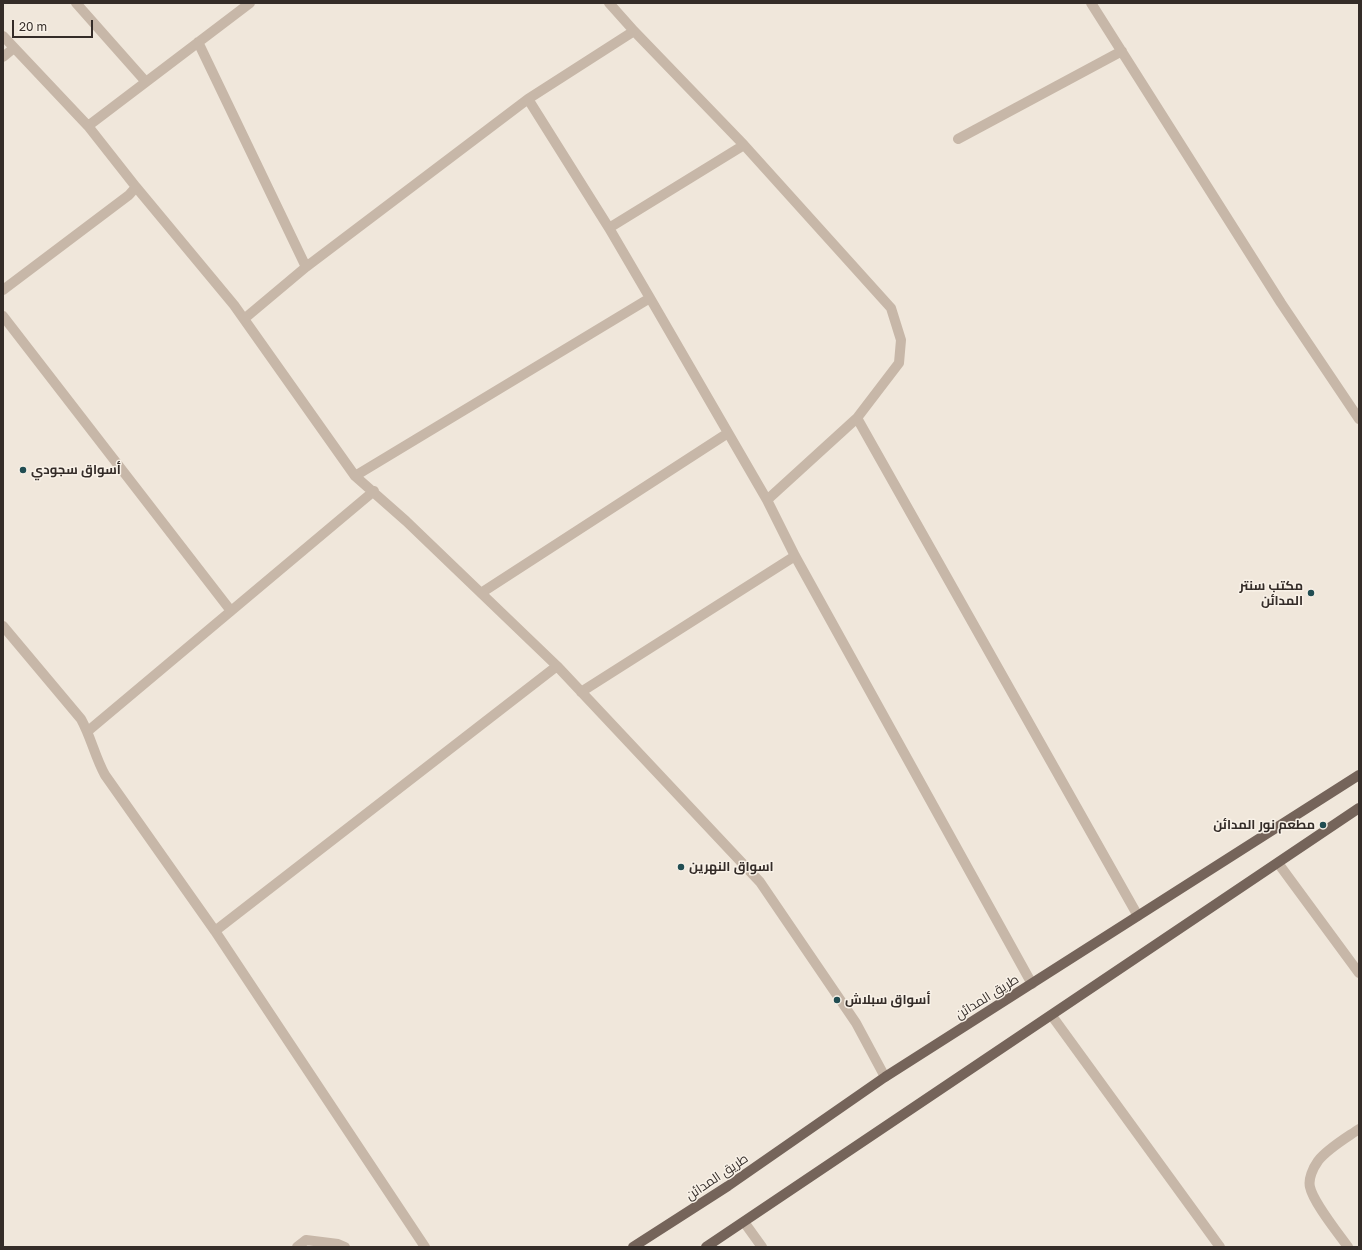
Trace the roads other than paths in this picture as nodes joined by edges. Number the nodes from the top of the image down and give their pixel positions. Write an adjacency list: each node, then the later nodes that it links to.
1 (76, 3): 11 (street)
2 (250, 3): 7 (street)
3 (609, 3): 5 (street)
4 (1091, 3): 9 (street)
5 (634, 30): 12 (street); 15 (street)
6 (3, 36): 8 (street)
7 (198, 42): 11 (street); 18 (street)
8 (14, 48): 10 (street); 13 (street)
9 (1122, 51): 14 (street); 24 (street)
10 (3, 57)
11 (146, 82): 13 (street)
12 (528, 99): 17 (street); 18 (street)
13 (88, 126): 16 (street)
14 (958, 139)
15 (744, 145): 17 (street); 23 (street)
16 (136, 187): 19 (street); 22 (street)
17 (609, 228): 20 (street)
18 (306, 267): 22 (street)
19 (3, 290)
20 (650, 298): 25 (street); 26 (street)
21 (3, 316): 31 (street)
22 (244, 319): 26 (street)
23 (856, 418): 28 (street); 39 (street)
24 (1359, 418)
25 (728, 433): 28 (street); 30 (street)
26 (355, 476): 27 (street)
27 (374, 492): 30 (street); 31 (street)
28 (767, 500): 29 (street)
29 (795, 556): 34 (street); 42 (street)
30 (481, 593): 33 (street)
31 (231, 611): 35 (street)
32 (3, 626): 35 (street)
33 (557, 666): 34 (street); 40 (street)
34 (581, 692): 44 (street)
35 (88, 731): 40 (street)
36 (1359, 775): 39 (main road, طريق المدائن)
37 (1359, 808): 38 (main road)
38 (1278, 863): 41 (street); 43 (main road)
39 (1138, 916): 42 (main road, طريق المدائن)
40 (215, 931): 49 (street)
41 (1359, 973)
42 (1032, 984): 44 (main road, طريق المدائن)
43 (1052, 1016): 46 (main road); 53 (street)
44 (885, 1078): 50 (main road, طريق المدائن)
45 (1359, 1129): 54 (street)
46 (744, 1222): 51 (main road); 52 (street)
47 (297, 1247): 48 (street)
48 (346, 1247)
49 (425, 1247)
50 (632, 1247)
51 (706, 1247)
52 (762, 1247)
53 (1220, 1247)
54 (1348, 1247)

